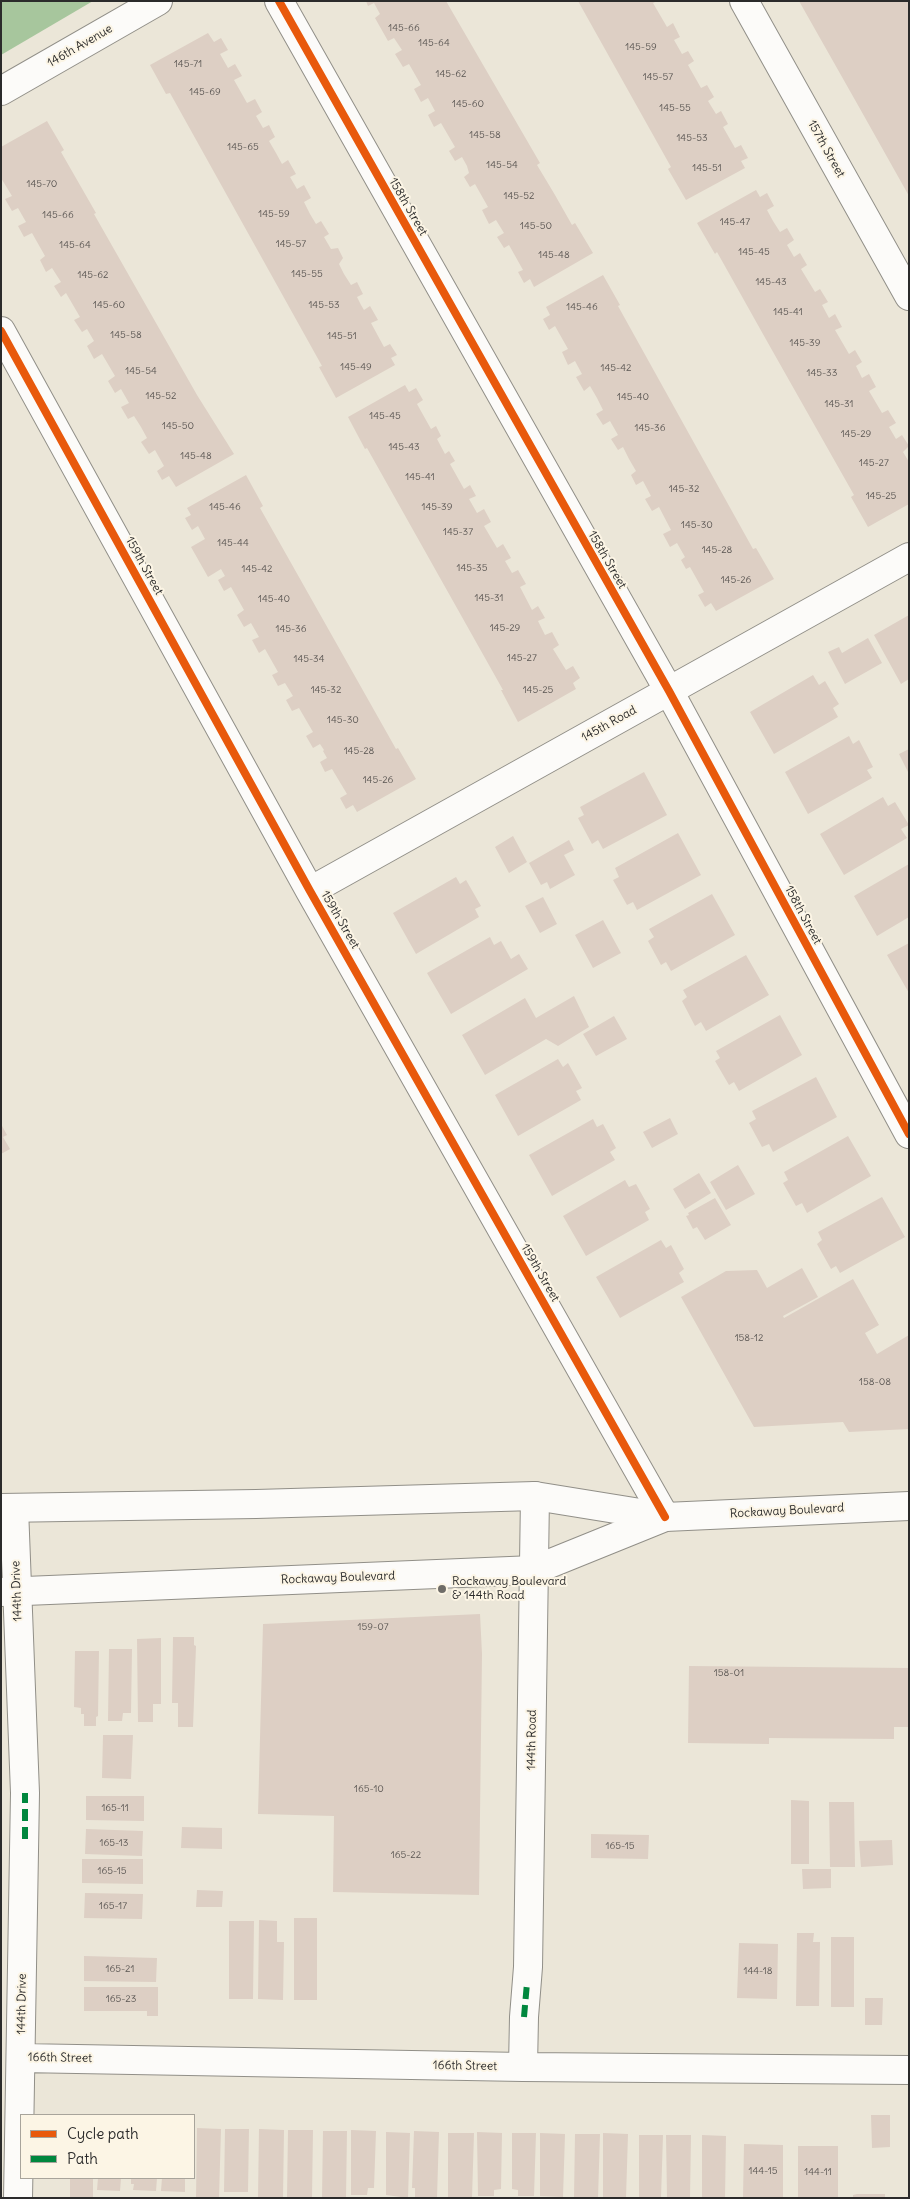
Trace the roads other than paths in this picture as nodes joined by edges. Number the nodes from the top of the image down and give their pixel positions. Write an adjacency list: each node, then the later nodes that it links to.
1 (158, 1): 4 (street, 146th Avenue)
2 (278, 1): 8 (street, 158th Street)
3 (744, 1): 5 (street, 157th Street)
4 (1, 91)
5 (909, 296)
6 (1, 331): 9 (street, 159th Street)
7 (909, 557): 8 (street, 145th Road)
8 (668, 691): 9 (street, 145th Road); 10 (street, 158th Street)
9 (310, 891): 14 (street, 159th Street)
10 (909, 1134)
11 (535, 1496): 13 (street, Rockaway Boulevard); 14 (street, Rockaway Boulevard); 15 (street, 144th Road)
12 (909, 1506): 14 (street, Rockaway Boulevard)
13 (7, 1508): 16 (street, 144th Drive)
14 (666, 1517): 15 (street, Rockaway Boulevard)
15 (534, 1570): 16 (street, Rockaway Boulevard); 18 (street, 144th Road)
16 (9, 1592): 17 (street, 144th Drive)
17 (21, 2058): 18 (street, 166th Street); 20 (street, 144th Drive)
18 (523, 2067): 19 (street, 166th Street)
19 (909, 2070)
20 (18, 2198)

